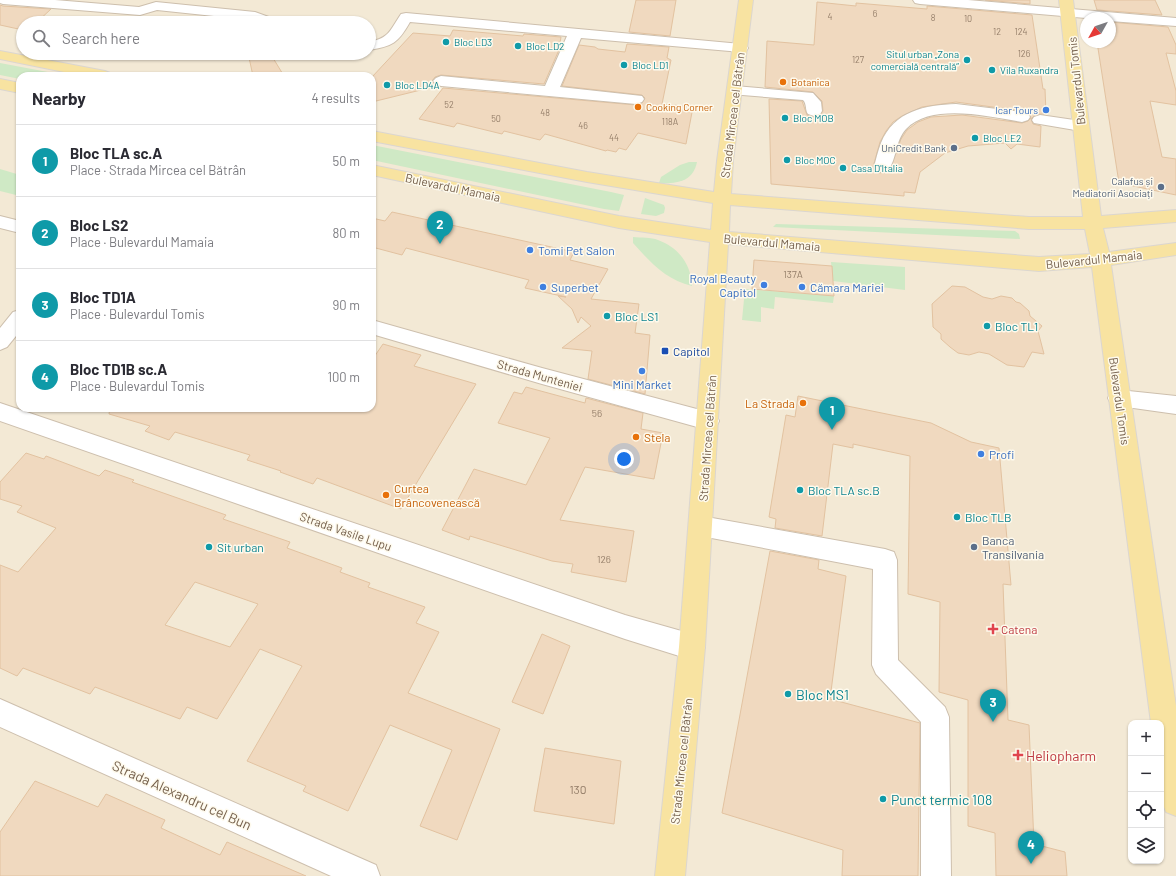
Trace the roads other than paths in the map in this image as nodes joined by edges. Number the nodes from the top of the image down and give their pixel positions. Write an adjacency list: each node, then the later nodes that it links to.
1 (3, 0): 5 (street)
2 (746, 0): 9 (main road, Strada Mircea cel Bătrân)
3 (920, 0): 4 (street)
4 (1067, 6): 6 (street); 23 (main road, Bulevardul Tomis)
5 (255, 16)
6 (1176, 22)
7 (576, 33): 8 (street); 9 (street); 17 (street)
8 (376, 45)
9 (741, 48): 18 (main road, Strada Mircea cel Bătrân)
10 (0, 55): 11 (main road)
11 (16, 58)
12 (28, 60): 13 (main road)
13 (87, 72)
14 (441, 81): 17 (street)
15 (0, 84): 16 (main road)
16 (16, 87)
17 (551, 91): 19 (street)
18 (735, 91): 20 (street); 27 (main road, Strada Mircea cel Bătrân)
19 (636, 99)
20 (814, 111)
21 (1022, 117): 25 (street)
22 (1040, 120): 23 (street)
23 (1081, 126): 30 (main road, Bulevardul Tomis)
24 (376, 137): 27 (main road)
25 (882, 167)
26 (376, 171): 32 (main road, Bulevardul Mamaia)
27 (722, 199): 30 (main road); 32 (main road, Strada Mircea cel Bătrân)
28 (1176, 216): 30 (main road)
29 (0, 222): 31 (street)
30 (1093, 223): 34 (main road, Bulevardul Tomis)
31 (16, 226)
32 (719, 238): 34 (main road, Bulevardul Mamaia); 41 (main road, Strada Mircea cel Bătrân)
33 (1176, 249): 34 (main road, Bulevardul Mamaia)
34 (1101, 260): 38 (main road, Bulevardul Tomis)
35 (16, 322): 37 (street)
36 (376, 328): 41 (street, Strada Munteniei)
37 (0, 342)
38 (1119, 398): 39 (street); 45 (main road, Bulevardul Tomis)
39 (1176, 406)
40 (0, 412): 43 (street, Strada Vasile Lupu)
41 (708, 421): 42 (main road, Strada Mircea cel Bătrân)
42 (701, 526): 43 (main road, Strada Mircea cel Bătrân); 48 (street)
43 (692, 647): 47 (main road, Strada Mircea cel Bătrân)
44 (0, 713): 46 (street, Strada Alexandru cel Bun)
45 (1176, 801)
46 (365, 876)
47 (670, 876)
48 (936, 876)

